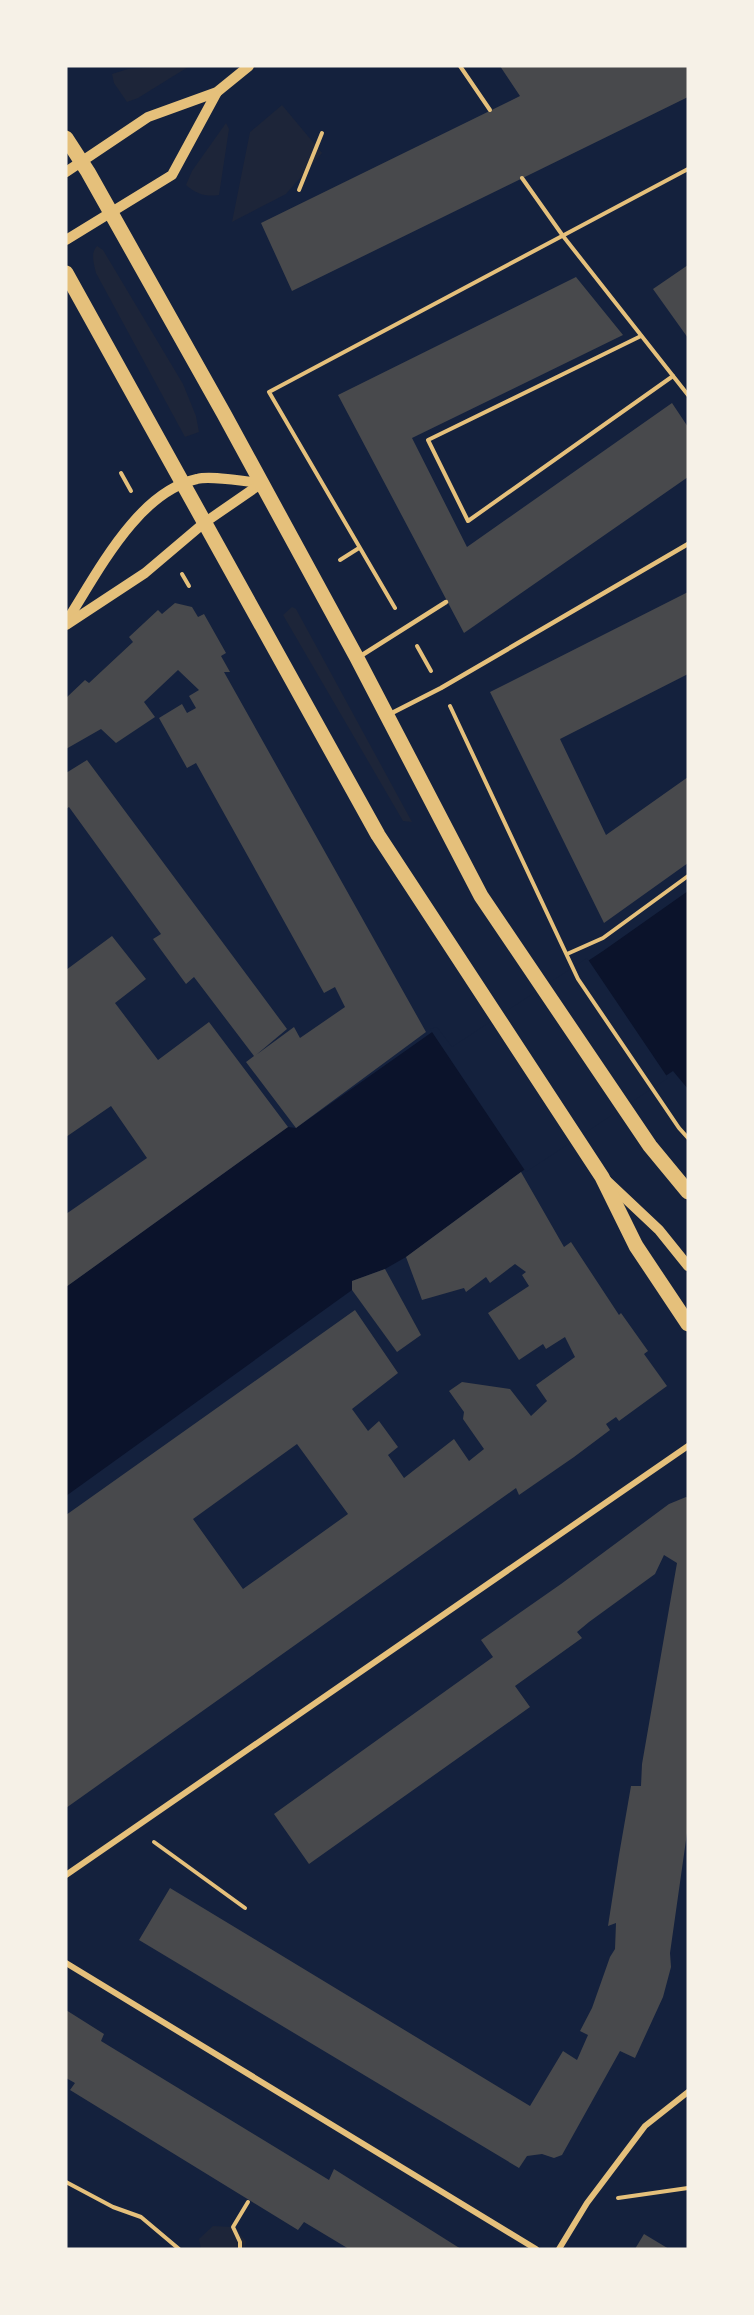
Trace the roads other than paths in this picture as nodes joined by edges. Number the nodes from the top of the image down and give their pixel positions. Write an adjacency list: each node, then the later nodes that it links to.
1 (249, 66): 2 (street)
2 (217, 92): 4 (street); 6 (street)
3 (66, 138): 4 (main road)
4 (81, 161): 5 (street); 6 (main road)
5 (66, 171)
6 (110, 213): 7 (street); 9 (main road)
7 (66, 240)
8 (66, 273): 10 (main road)
9 (262, 483): 10 (street); 11 (street); 15 (main road)
10 (182, 484): 11 (main road); 14 (street)
11 (204, 523): 14 (street); 17 (main road)
12 (688, 544): 16 (lane)
13 (446, 602): 15 (lane)
14 (66, 623)
15 (357, 658): 16 (main road)
16 (386, 716): 18 (main road)
17 (602, 1177): 19 (street); 20 (main road)
18 (688, 1192)
19 (688, 1266)
20 (688, 1324)
21 (688, 1446): 22 (street)
22 (66, 1875)
23 (66, 1963): 25 (street)
24 (688, 2092): 26 (street)
25 (536, 2249)
26 (559, 2249)

